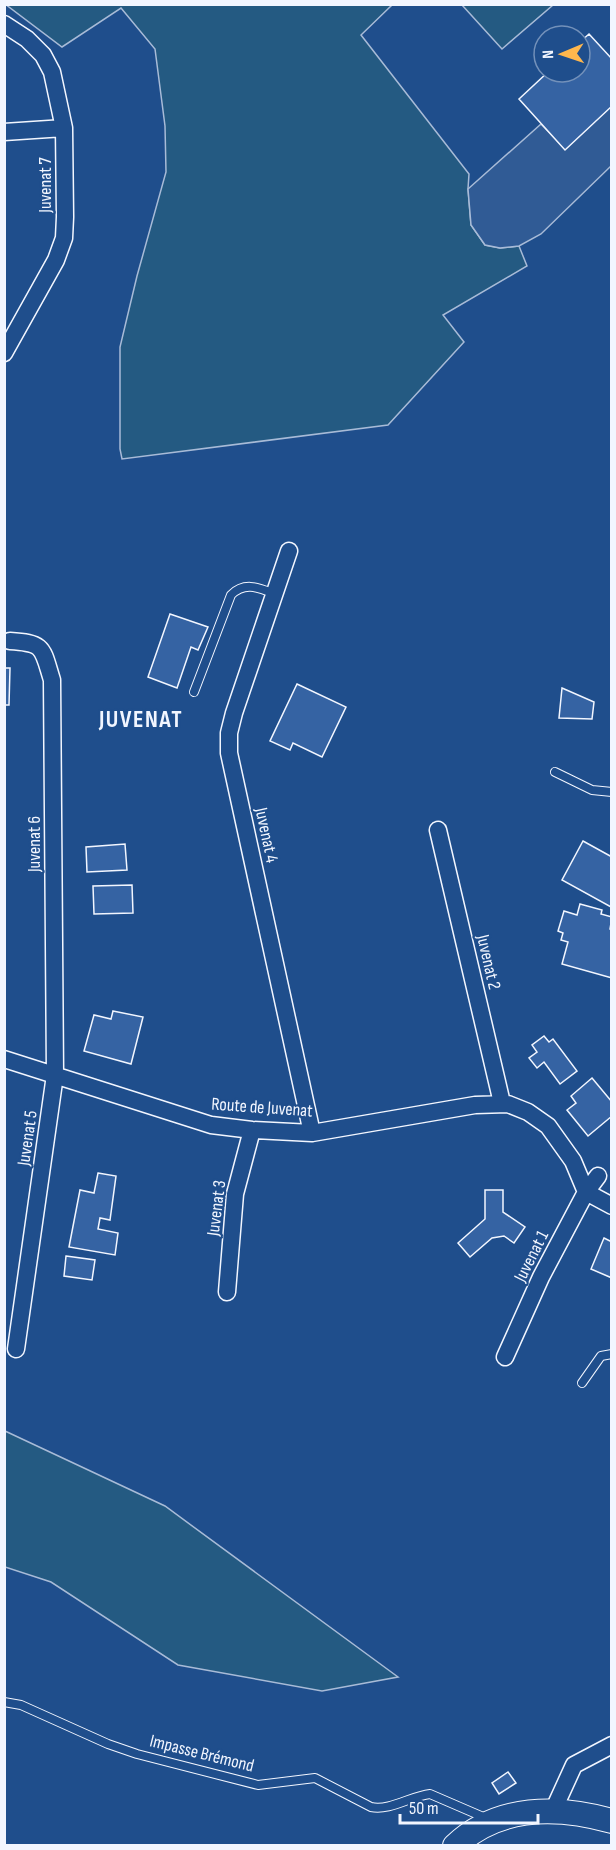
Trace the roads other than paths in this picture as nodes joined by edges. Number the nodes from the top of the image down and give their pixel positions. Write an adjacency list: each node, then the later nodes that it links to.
1 (4, 24): 2 (street, Juvenat 7)
2 (64, 128): 3 (street); 4 (street, Juvenat 7)
3 (4, 132)
4 (4, 353)
5 (290, 551): 6 (street, Juvenat 4)
6 (275, 594): 8 (lane); 16 (street, Juvenat 4)
7 (10, 641): 13 (street, Juvenat 6)
8 (194, 692)
9 (555, 772): 10 (lane)
10 (612, 792)
11 (438, 830): 14 (street, Juvenat 2)
12 (4, 1059): 13 (street, Route de Juvenat)
13 (55, 1075): 15 (street, Route de Juvenat); 22 (street, Juvenat 5)
14 (502, 1103): 16 (street, Route de Juvenat); 17 (street, Route de Juvenat)
15 (252, 1130): 16 (street, Route de Juvenat); 21 (street, Juvenat 3)
16 (312, 1132)
17 (573, 1161): 18 (street, Route de Juvenat); 19 (street, Route de Juvenat)
18 (605, 1179): 19 (street, Juvenat 1)
19 (586, 1192): 20 (street); 24 (street, Juvenat 1)
20 (612, 1206)
21 (227, 1292)
22 (16, 1349)
23 (612, 1354): 25 (lane)
24 (505, 1357)
25 (582, 1383)
26 (4, 1702): 29 (lane, Impasse Brémond)
27 (612, 1745): 28 (street)
28 (552, 1811): 29 (street); 30 (street)
29 (494, 1821): 31 (street)
30 (612, 1821)
31 (455, 1845)

